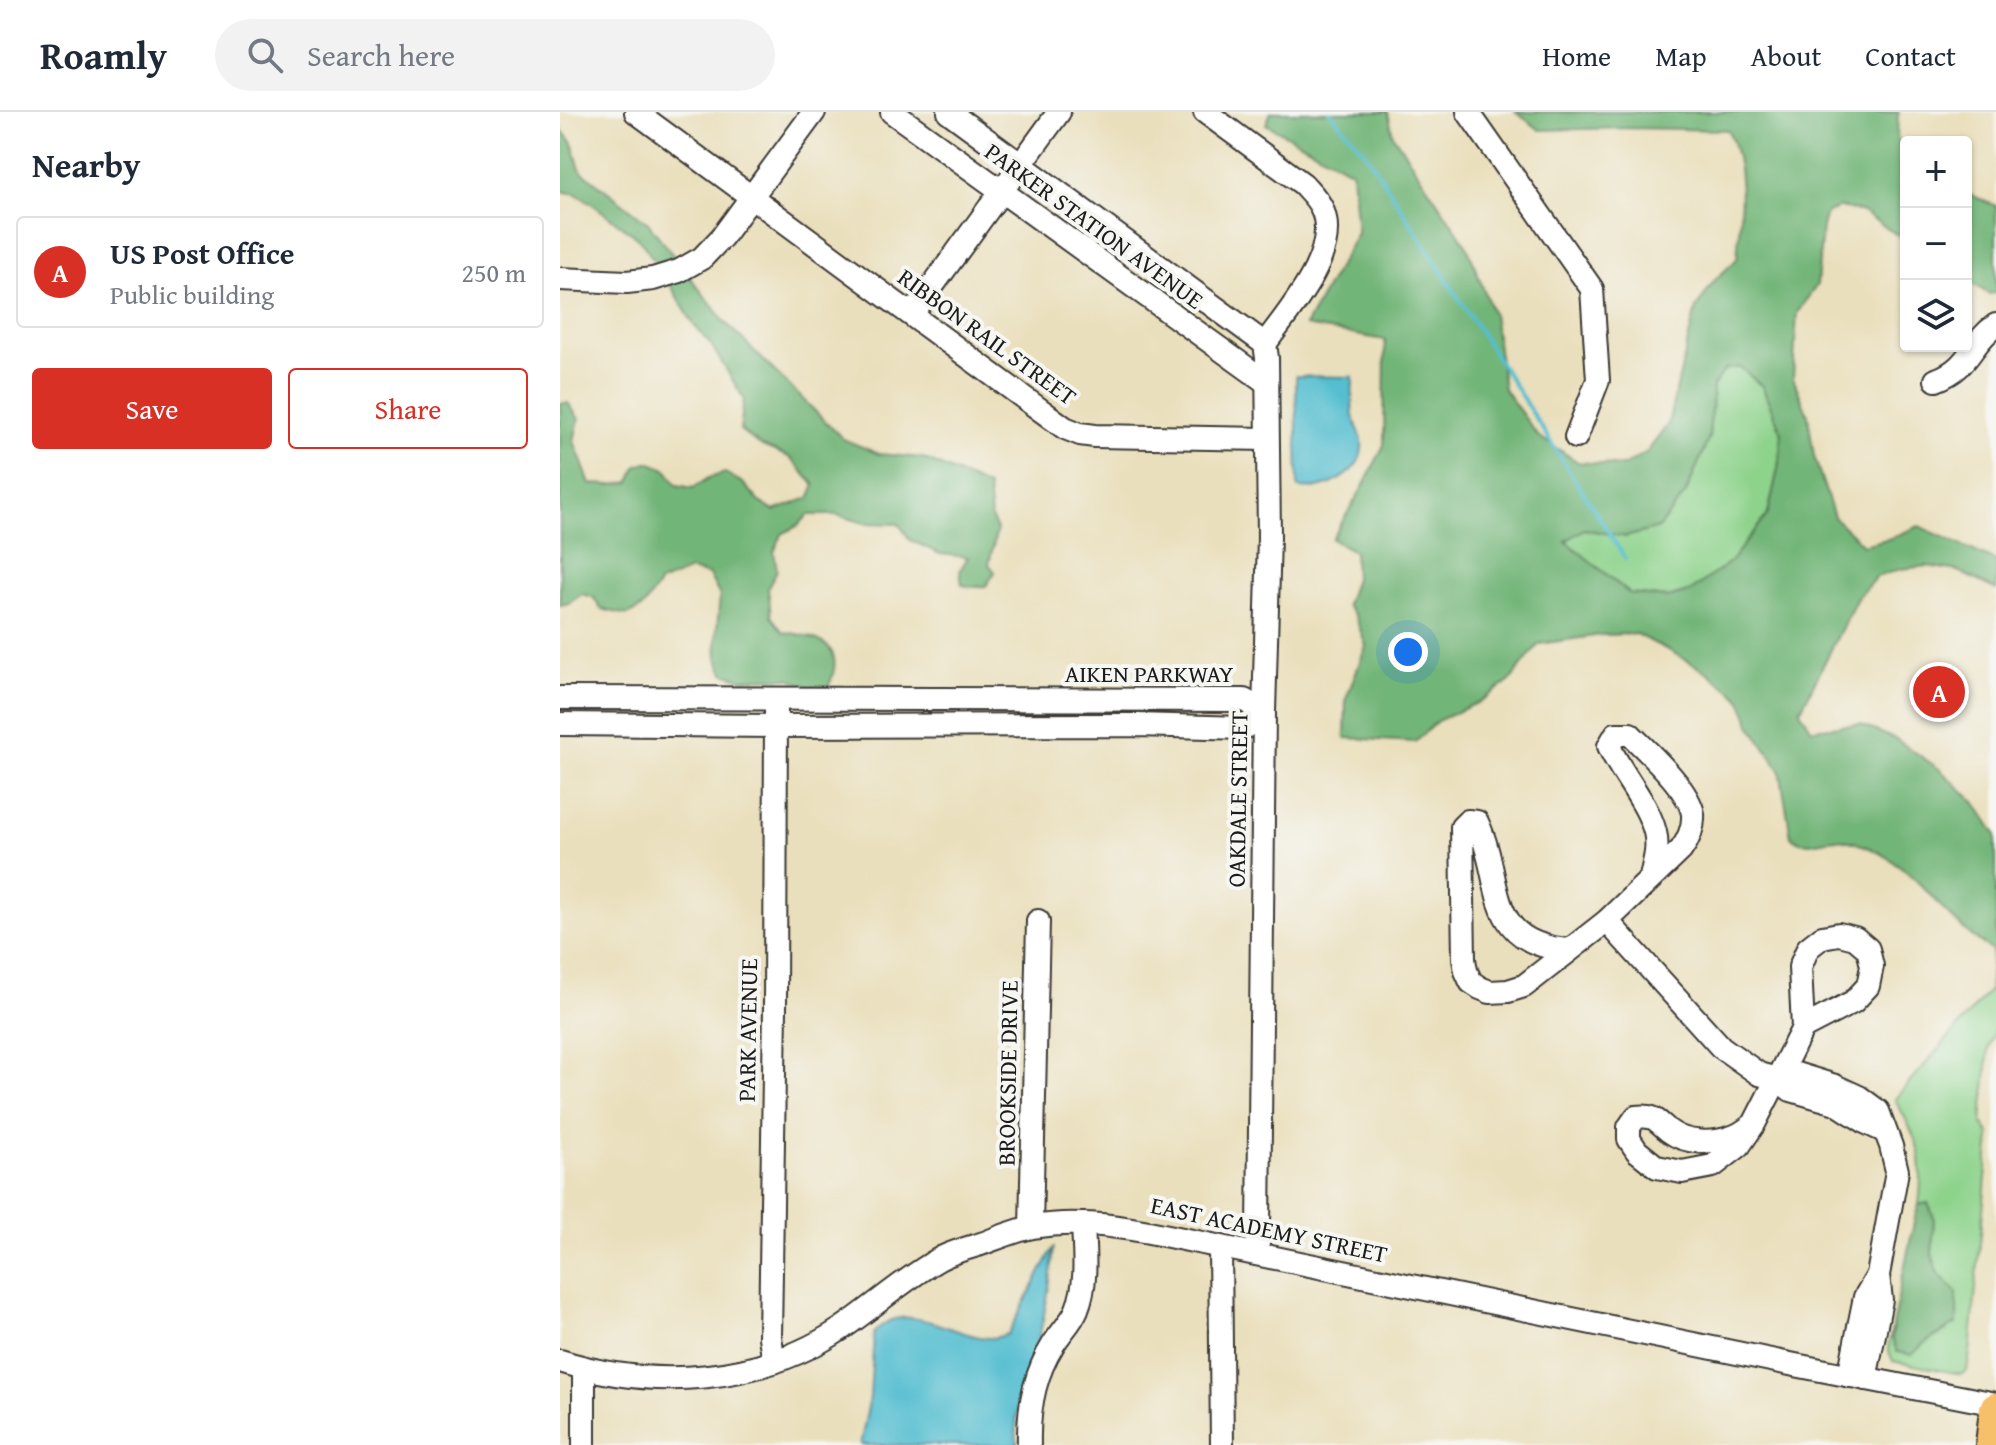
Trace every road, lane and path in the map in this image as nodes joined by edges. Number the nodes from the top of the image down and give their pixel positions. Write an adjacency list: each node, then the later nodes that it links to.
1 (636, 112): 10 (street, RIBBON RAIL STREET)
2 (814, 112): 10 (street)
3 (892, 112): 9 (street, PARKER STATION AVENUE)
4 (949, 112): 8 (street, PARKER STATION AVENUE)
5 (1059, 112): 8 (street)
6 (1205, 112): 14 (street)
7 (1468, 112): 17 (street)
8 (1021, 165): 9 (street); 14 (street, PARKER STATION AVENUE)
9 (1001, 191): 12 (street); 16 (street, PARKER STATION AVENUE)
10 (752, 197): 11 (street); 12 (street, RIBBON RAIL STREET)
11 (560, 279)
12 (912, 314): 18 (street, RIBBON RAIL STREET)
13 (1996, 325): 15 (street)
14 (1265, 344): 16 (street, OAKDALE STREET)
15 (1936, 380)
16 (1266, 382): 18 (street, OAKDALE STREET)
17 (1576, 437)
18 (1267, 439): 21 (street, OAKDALE STREET)
19 (560, 698): 20 (street, AIKEN PARKWAY)
20 (776, 699): 21 (street, AIKEN PARKWAY); 23 (street, PARK AVENUE)
21 (1264, 712): 23 (street); 38 (street, OAKDALE STREET)
22 (560, 724): 23 (street)
23 (776, 726): 40 (street, PARK AVENUE)
24 (1676, 785): 25 (street); 25 (street); 26 (street)
25 (1643, 804): 26 (street)
26 (1651, 877): 30 (street)
27 (1497, 898): 28 (street); 28 (street); 31 (street)
28 (1462, 905): 31 (street)
29 (1038, 921): 36 (street, BROOKSIDE DRIVE)
30 (1607, 921): 31 (street); 33 (street)
31 (1570, 950)
32 (1803, 1028): 33 (street)
33 (1777, 1079): 34 (street); 42 (street)
34 (1754, 1124): 34 (street)
35 (1083, 1224): 36 (street, EAST ACADEMY STREET); 37 (street, EAST ACADEMY STREET); 45 (street)
36 (1031, 1227): 40 (street, EAST ACADEMY STREET)
37 (1220, 1247): 38 (street, EAST ACADEMY STREET); 46 (street)
38 (1257, 1254): 42 (street, EAST ACADEMY STREET)
39 (560, 1361): 41 (street, EAST ACADEMY STREET)
40 (774, 1362): 41 (street, EAST ACADEMY STREET)
41 (584, 1368): 44 (street)
42 (1857, 1378): 43 (street, EAST ACADEMY STREET)
43 (1996, 1407): 47 (highway)
44 (584, 1445)
45 (1029, 1445)
46 (1222, 1445)
47 (1992, 1445)

